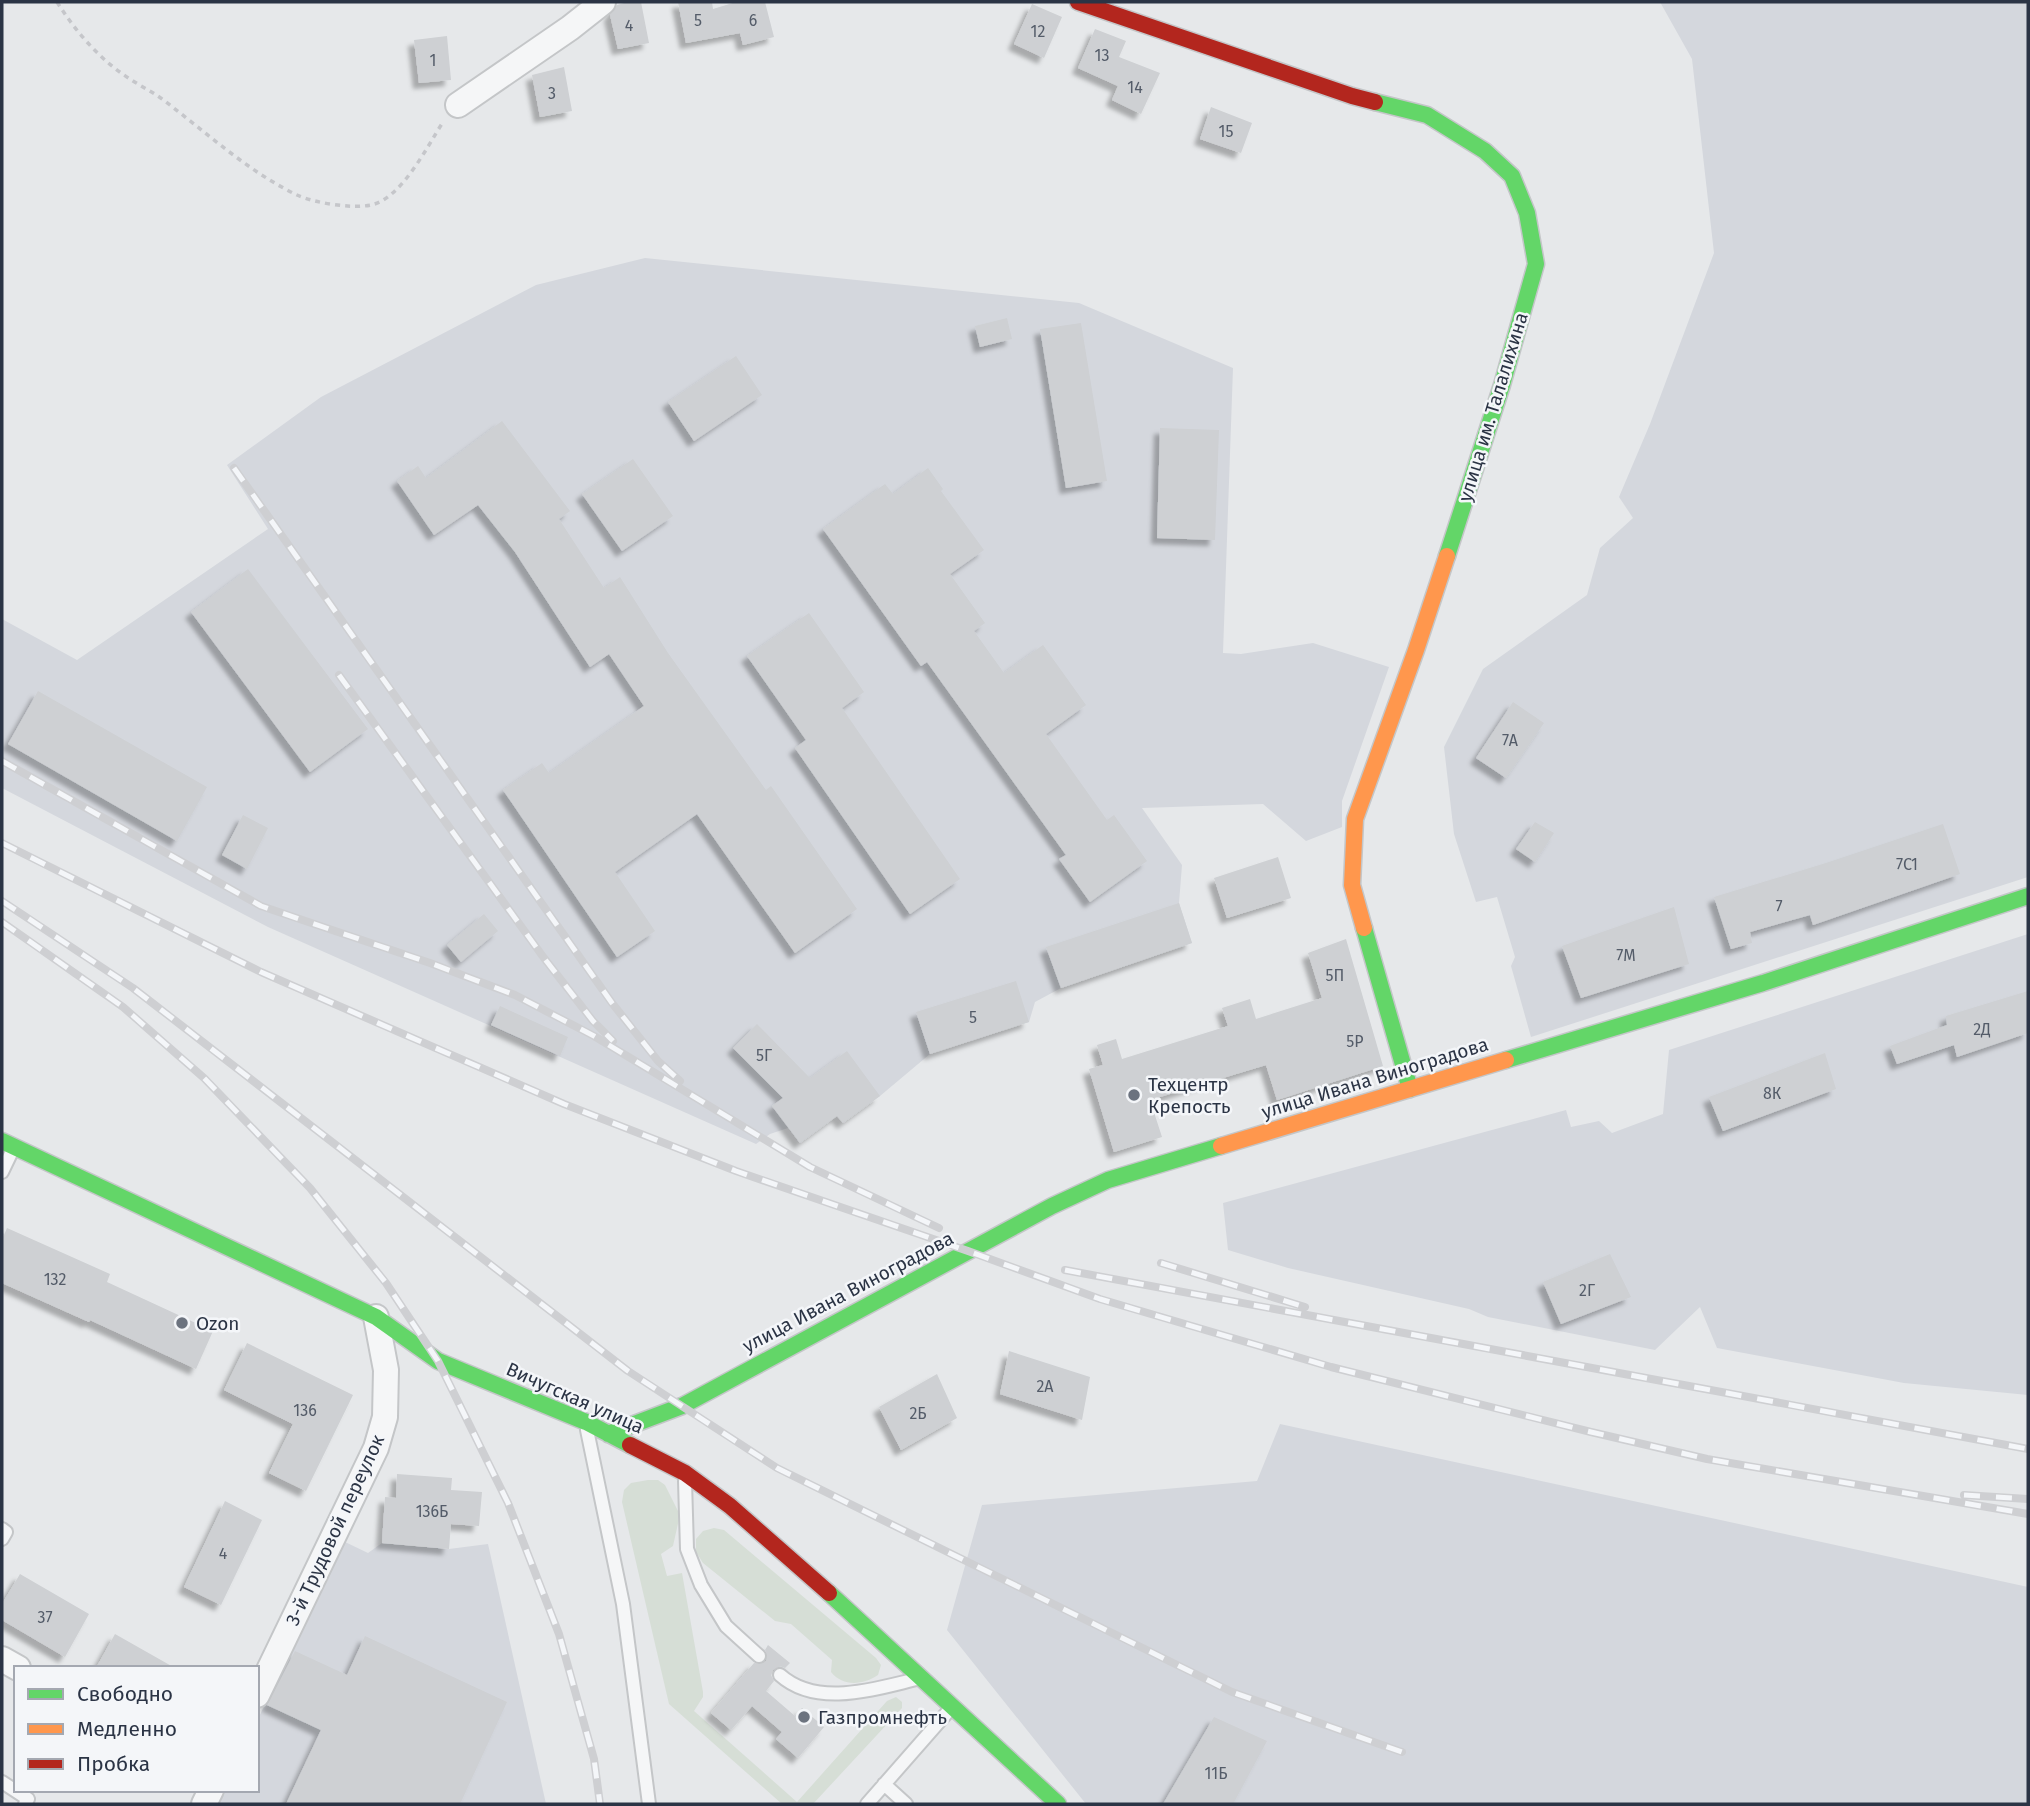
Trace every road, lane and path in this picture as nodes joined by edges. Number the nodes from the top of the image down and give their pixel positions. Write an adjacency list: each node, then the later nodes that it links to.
1 (58, 2): 4 (path)
2 (603, 2): 4 (street)
3 (1078, 2): 6 (street, улица им. Талалихина)
4 (458, 105)
5 (2028, 896): 6 (street, улица Ивана Виноградова)
6 (1410, 1089): 11 (street, улица Ивана Виноградова)
7 (8, 1144): 8 (lane); 9 (street, Вичугская улица)
8 (2, 1172)
9 (376, 1317): 10 (street, Вичугская улица); 18 (street, 3-й Трудовой переулок)
10 (586, 1422): 11 (street, Вичугская улица); 23 (lane)
11 (608, 1434): 12 (street, Вичугская улица)
12 (685, 1473): 15 (lane); 17 (street, Вичугская улица)
13 (2, 1529): 14 (lane)
14 (2, 1539)
15 (760, 1656)
16 (780, 1675): 17 (lane)
17 (921, 1678): 19 (street, Вичугская улица)
18 (259, 1691)
19 (952, 1706): 20 (lane); 26 (street, Вичугская улица)
20 (884, 1784): 24 (lane); 25 (lane)
21 (18, 1792): 22 (lane)
22 (25, 1804)
23 (649, 1804)
24 (867, 1804)
25 (906, 1804)
26 (1058, 1804)

